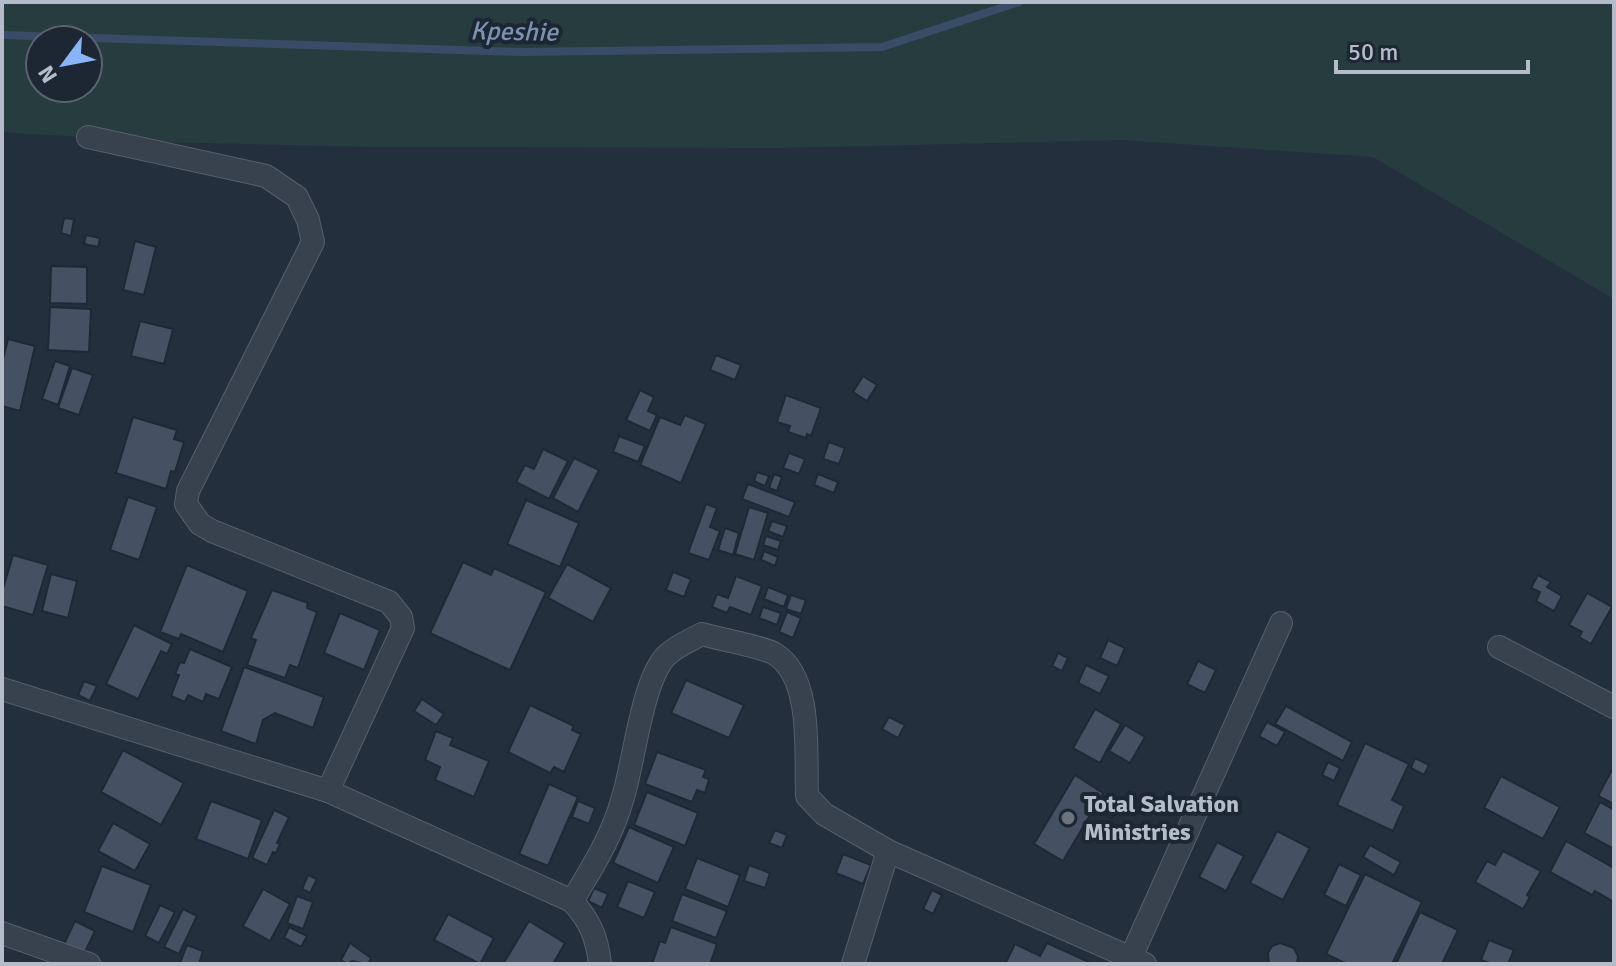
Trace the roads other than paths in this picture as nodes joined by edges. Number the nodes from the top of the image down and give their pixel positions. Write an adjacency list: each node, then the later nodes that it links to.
1 (88, 137): 6 (street)
2 (1281, 623): 10 (street)
3 (1499, 647): 5 (street)
4 (2, 689): 6 (street)
5 (1614, 707)
6 (328, 791): 8 (street)
7 (888, 851): 8 (street); 10 (street); 13 (street)
8 (572, 901): 12 (street)
9 (2, 933): 11 (street)
10 (1134, 962)
11 (89, 964)
12 (600, 964)
13 (853, 964)

